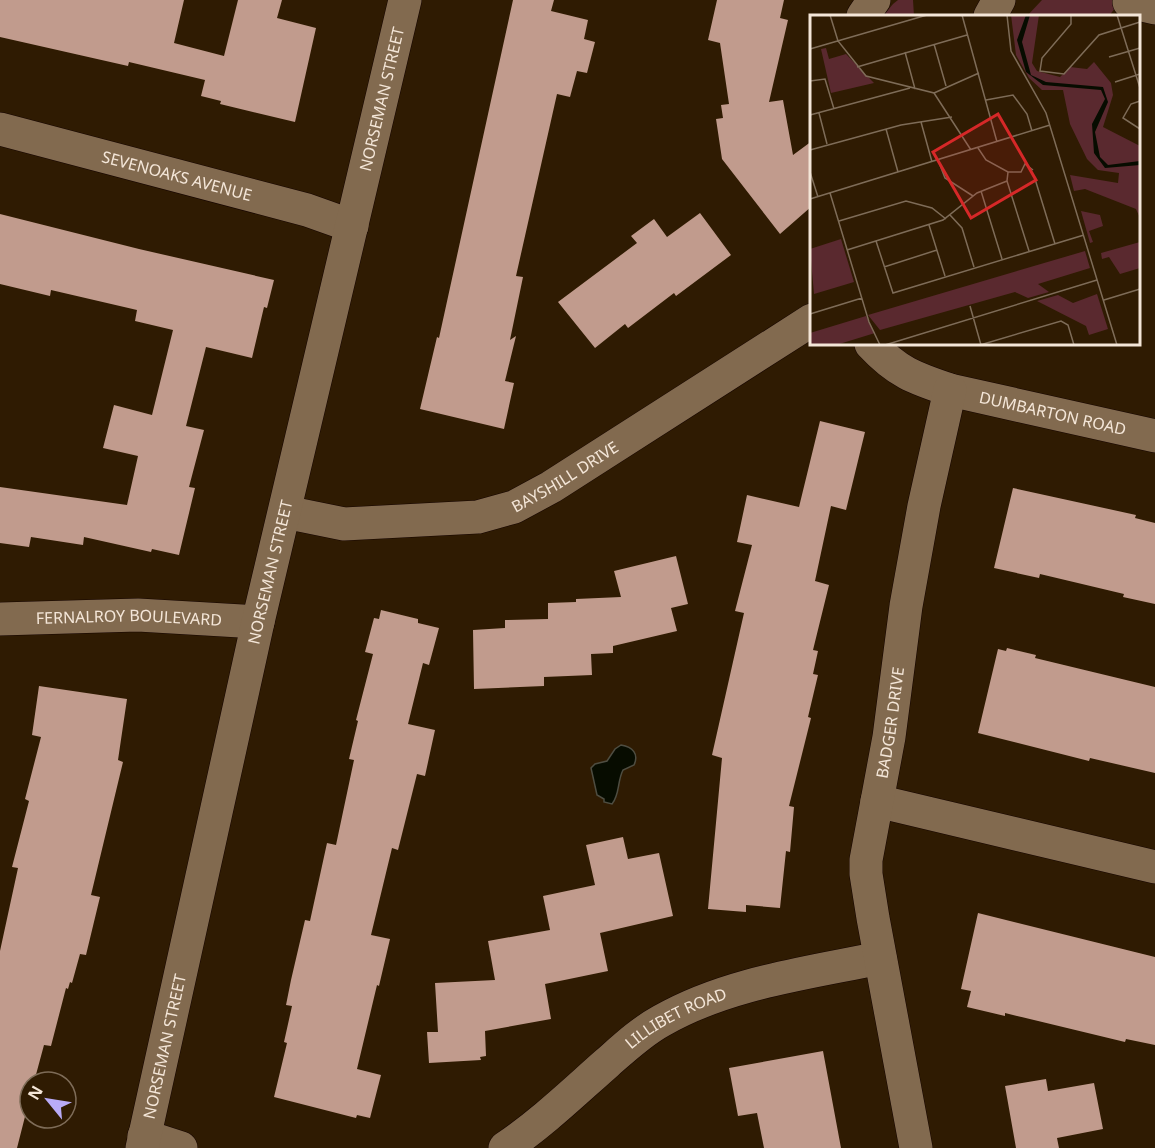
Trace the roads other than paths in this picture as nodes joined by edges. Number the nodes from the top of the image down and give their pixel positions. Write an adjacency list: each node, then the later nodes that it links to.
1 (405, 0): 7 (street, NORSEMAN STREET)
2 (874, 0): 4 (street)
3 (999, 0): 5 (street)
4 (864, 15)
5 (991, 15)
6 (0, 129): 7 (street, SEVENOAKS AVENUE)
7 (352, 226): 12 (street, NORSEMAN STREET)
8 (810, 321): 12 (street, BAYSHILL DRIVE)
9 (872, 345): 10 (street)
10 (950, 390): 11 (street, DUMBARTON ROAD); 15 (street, BADGER DRIVE)
11 (1155, 436)
12 (285, 512): 14 (street, NORSEMAN STREET)
13 (0, 619): 14 (street, FERNALROY BOULEVARD)
14 (258, 622): 18 (street, NORSEMAN STREET)
15 (877, 801): 16 (street); 17 (street, BADGER DRIVE)
16 (1155, 867)
17 (880, 958): 20 (street, LILLIBET ROAD); 21 (street, BADGER DRIVE)
18 (143, 1142): 19 (street)
19 (181, 1148)
20 (505, 1148)
21 (916, 1148)

